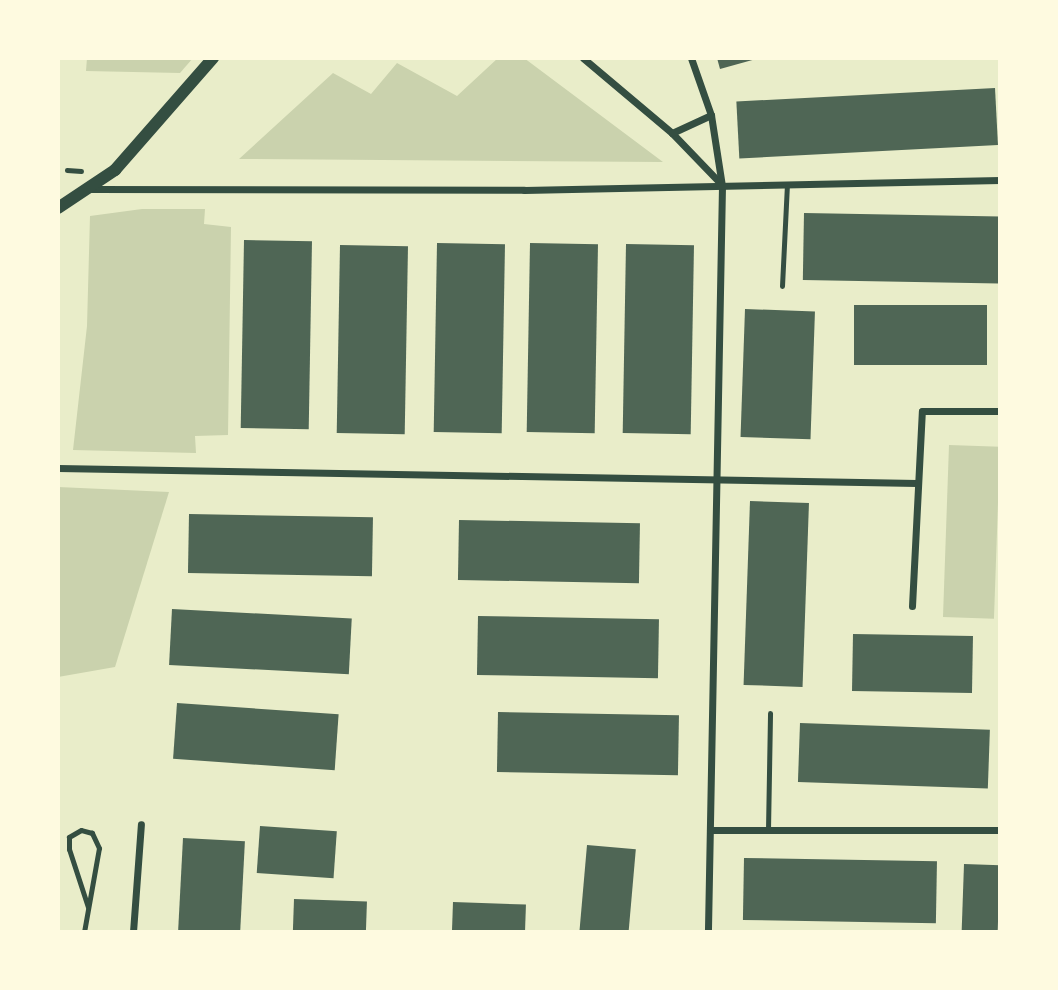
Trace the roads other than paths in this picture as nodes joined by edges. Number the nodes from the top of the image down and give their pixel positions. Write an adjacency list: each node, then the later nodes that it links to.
1 (213, 58): 9 (street)
2 (583, 58): 5 (street)
3 (691, 58): 4 (street)
4 (711, 115): 5 (street); 8 (street)
5 (672, 133): 8 (street)
6 (1000, 180): 7 (street)
7 (787, 184): 8 (street); 11 (lane)
8 (722, 186): 9 (street); 14 (street)
9 (89, 189): 10 (street)
10 (58, 208)
11 (782, 286)
12 (1000, 411): 15 (street)
13 (58, 468): 14 (street)
14 (717, 483): 15 (street); 21 (street)
15 (916, 483): 16 (street)
16 (912, 607)
17 (771, 713): 19 (lane)
18 (141, 824): 24 (street)
19 (768, 830): 20 (street); 21 (street)
20 (1000, 830)
21 (710, 831): 25 (street)
22 (88, 907): 22 (lane); 23 (lane)
23 (84, 932)
24 (133, 932)
25 (708, 932)

